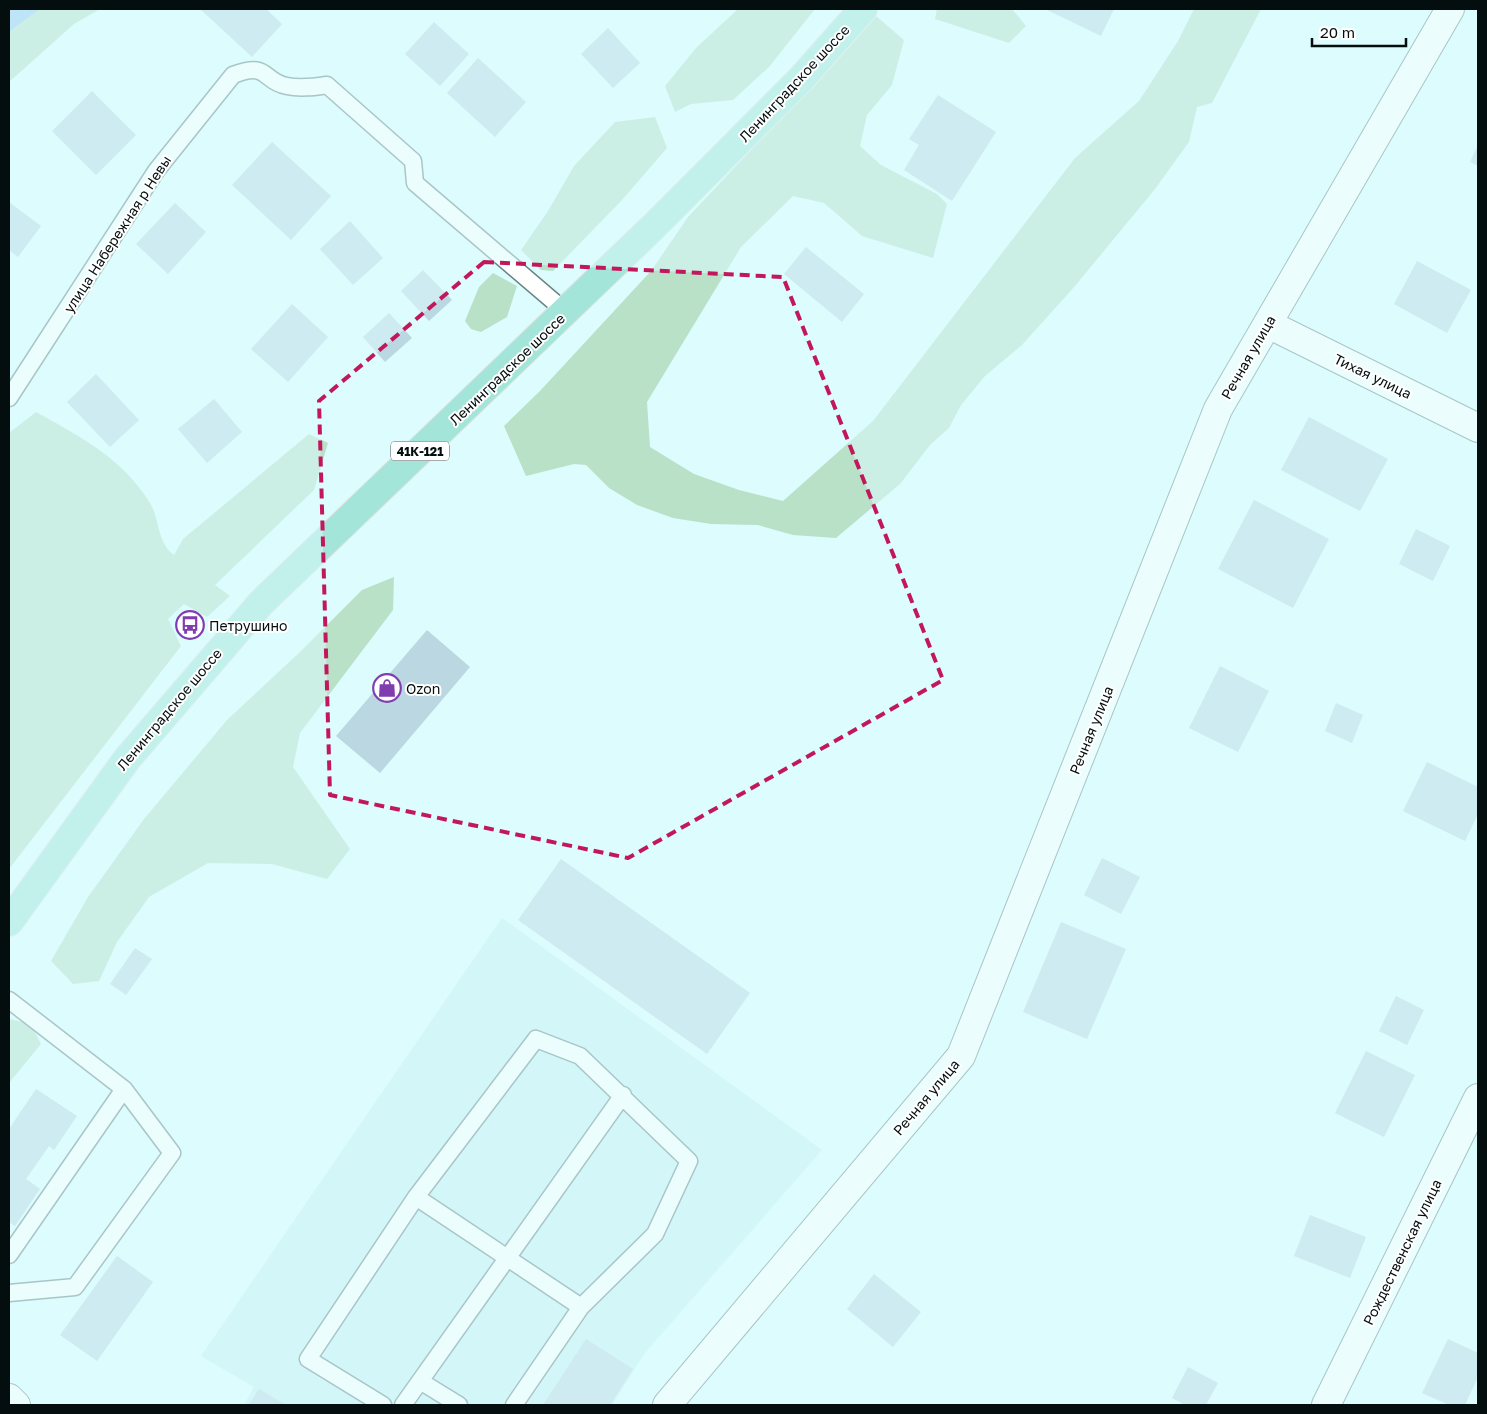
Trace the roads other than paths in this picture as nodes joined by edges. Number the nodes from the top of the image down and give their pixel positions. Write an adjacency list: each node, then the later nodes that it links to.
1 (862, 9): 3 (main road, Ленинградское шоссе / 41К-121)
2 (1450, 9): 4 (street, Речная улица)
3 (566, 312): 5 (lane, улица Набережная р Невы); 7 (main road, Ленинградское шоссе / 41К-121)
4 (1268, 324): 6 (street, Тихая улица); 24 (street, Речная улица)
5 (9, 398)
6 (1478, 428)
7 (9, 922)
8 (9, 1000): 9 (lane)
9 (124, 1089): 13 (lane); 15 (lane)
10 (623, 1095): 12 (lane); 14 (lane); 16 (lane)
11 (1478, 1098): 25 (street, Рождественская улица)
12 (416, 1197): 14 (lane); 20 (lane)
13 (9, 1255)
14 (507, 1258): 16 (lane); 17 (lane)
15 (9, 1293)
16 (581, 1307): 23 (lane)
17 (420, 1381): 21 (lane); 22 (lane)
18 (9, 1398): 19 (street)
19 (16, 1405)
20 (383, 1405)
21 (403, 1405)
22 (458, 1405)
23 (514, 1405)
24 (667, 1405)
25 (1326, 1405)

